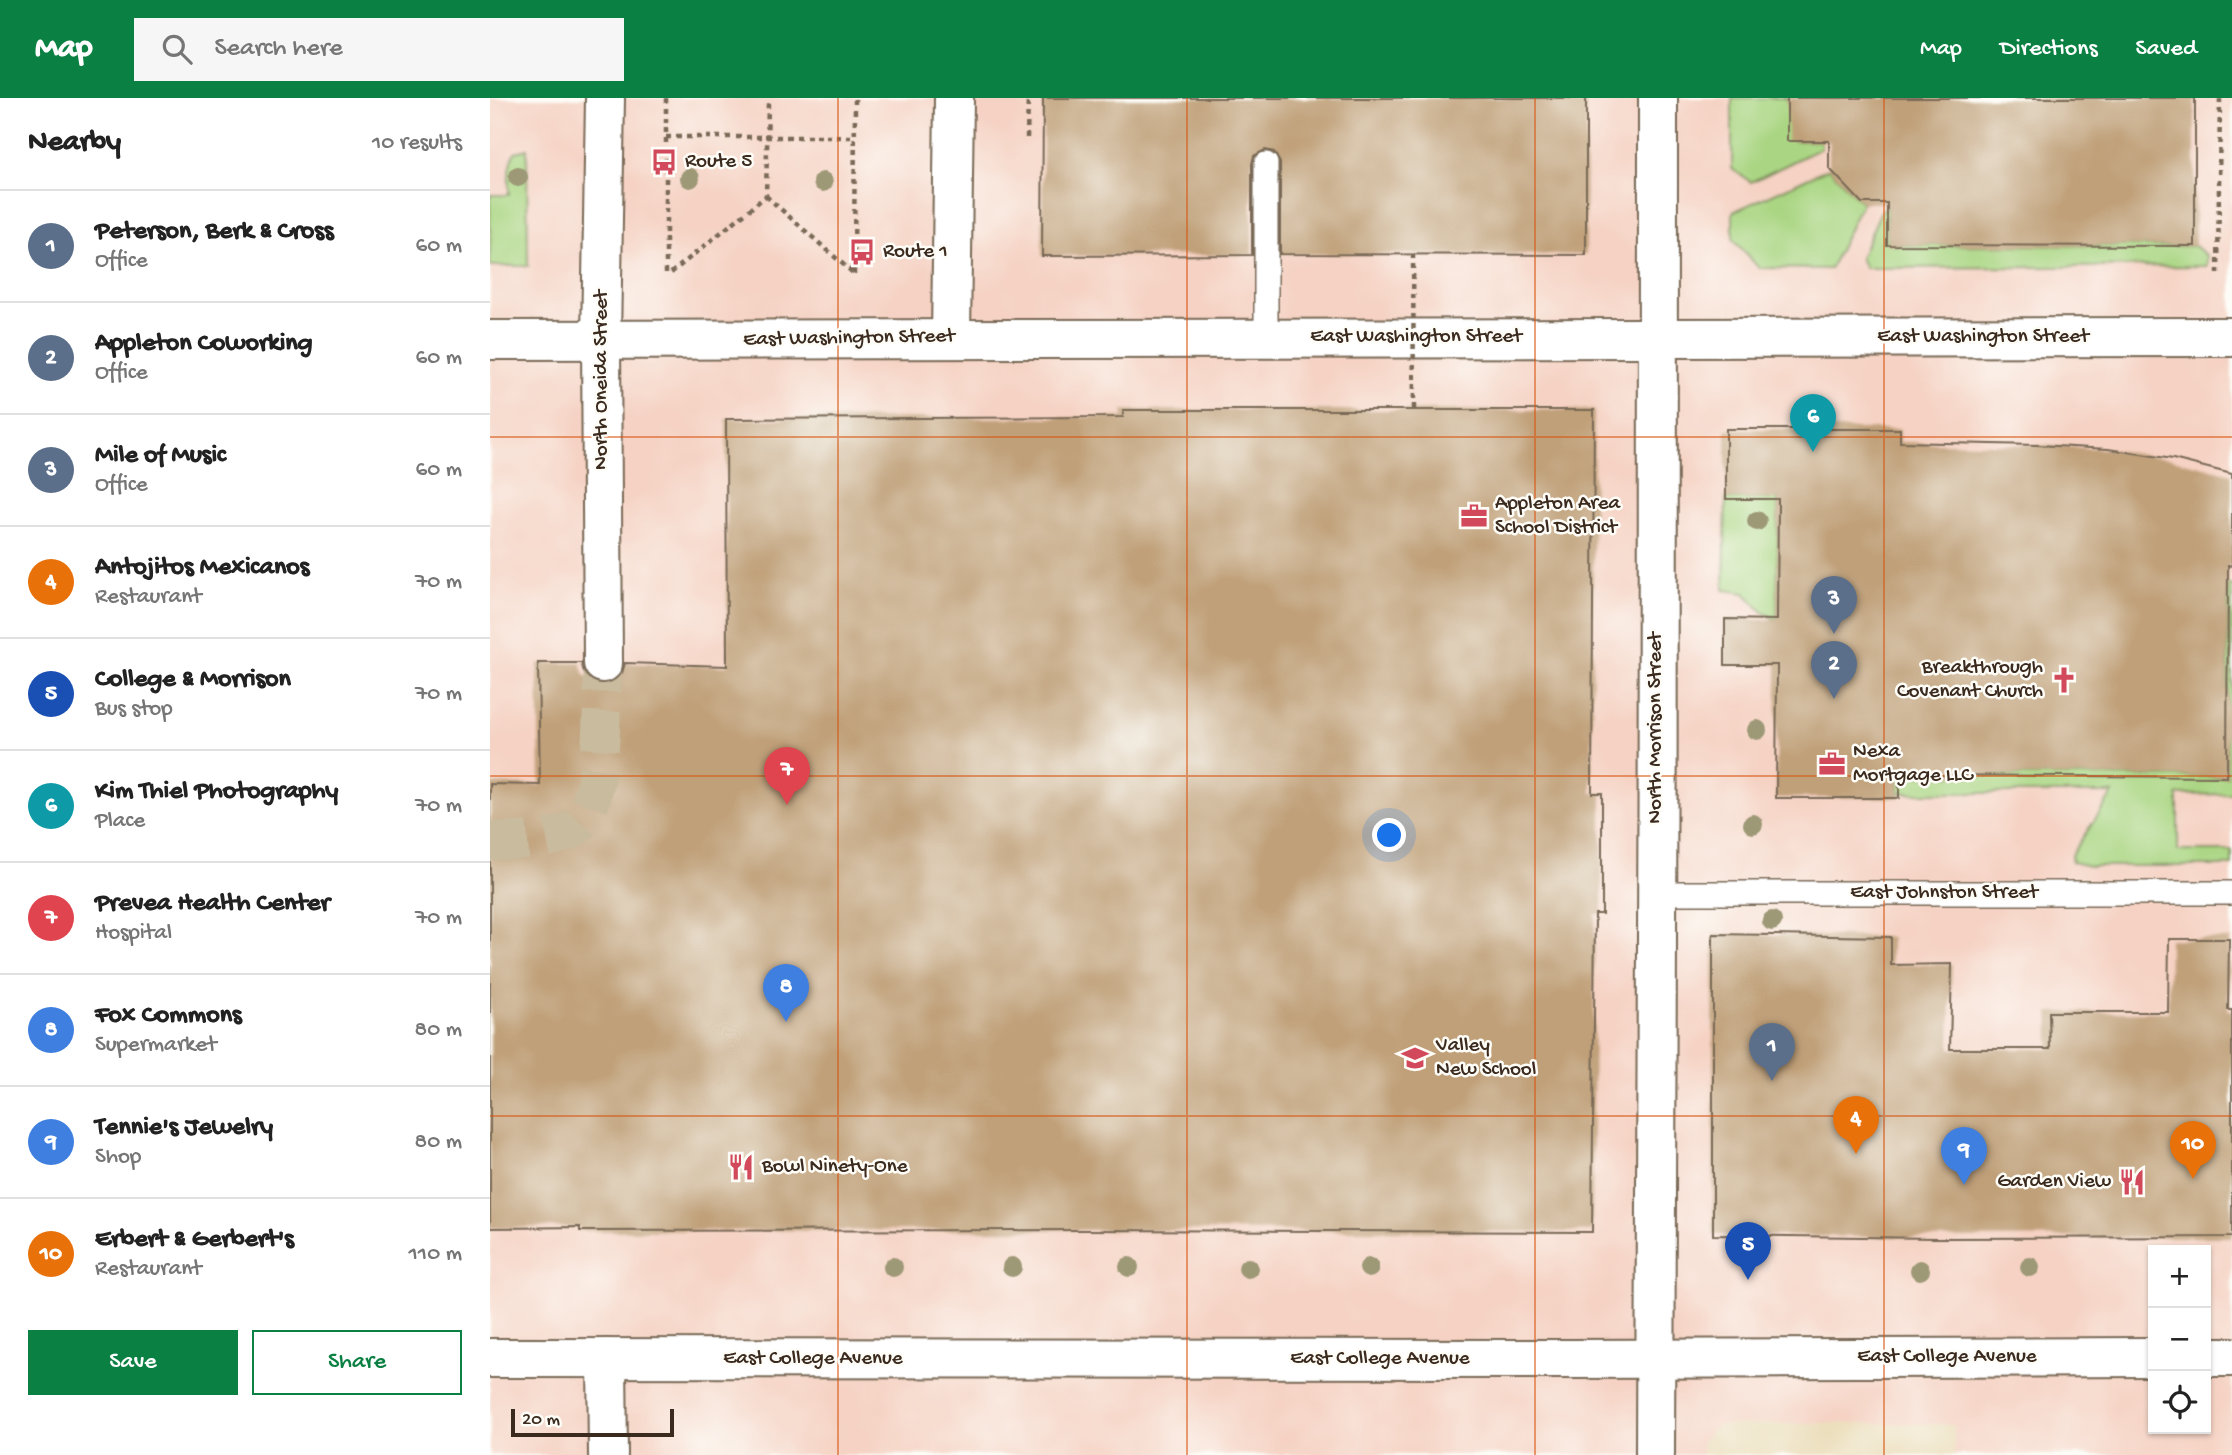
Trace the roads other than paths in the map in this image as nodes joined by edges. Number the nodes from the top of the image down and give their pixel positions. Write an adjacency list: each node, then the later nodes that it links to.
1 (604, 98): 10 (main road, North Oneida Street)
2 (954, 98): 5 (main road)
3 (1658, 98): 7 (main road, North Morrison Street)
4 (1266, 164): 6 (lane)
5 (951, 337): 6 (main road, East Washington Street); 10 (main road, East Washington Street)
6 (1266, 337): 7 (main road, East Washington Street)
7 (1658, 337): 8 (main road, East Washington Street); 12 (main road, North Morrison Street)
8 (2232, 337)
9 (490, 340): 10 (main road, East Washington Street)
10 (601, 340): 11 (main road, North Oneida Street)
11 (603, 663)
12 (1656, 893): 13 (lane, East Johnston Street); 19 (main road, North Morrison Street)
13 (2232, 893)
14 (2148, 1357): 19 (main road, East College Avenue)
15 (2211, 1357): 16 (main road)
16 (2232, 1357)
17 (490, 1358): 18 (main road, East College Avenue)
18 (607, 1359): 19 (main road, East College Avenue); 20 (main road)
19 (1656, 1359): 21 (main road, North Morrison Street)
20 (608, 1455)
21 (1655, 1455)

